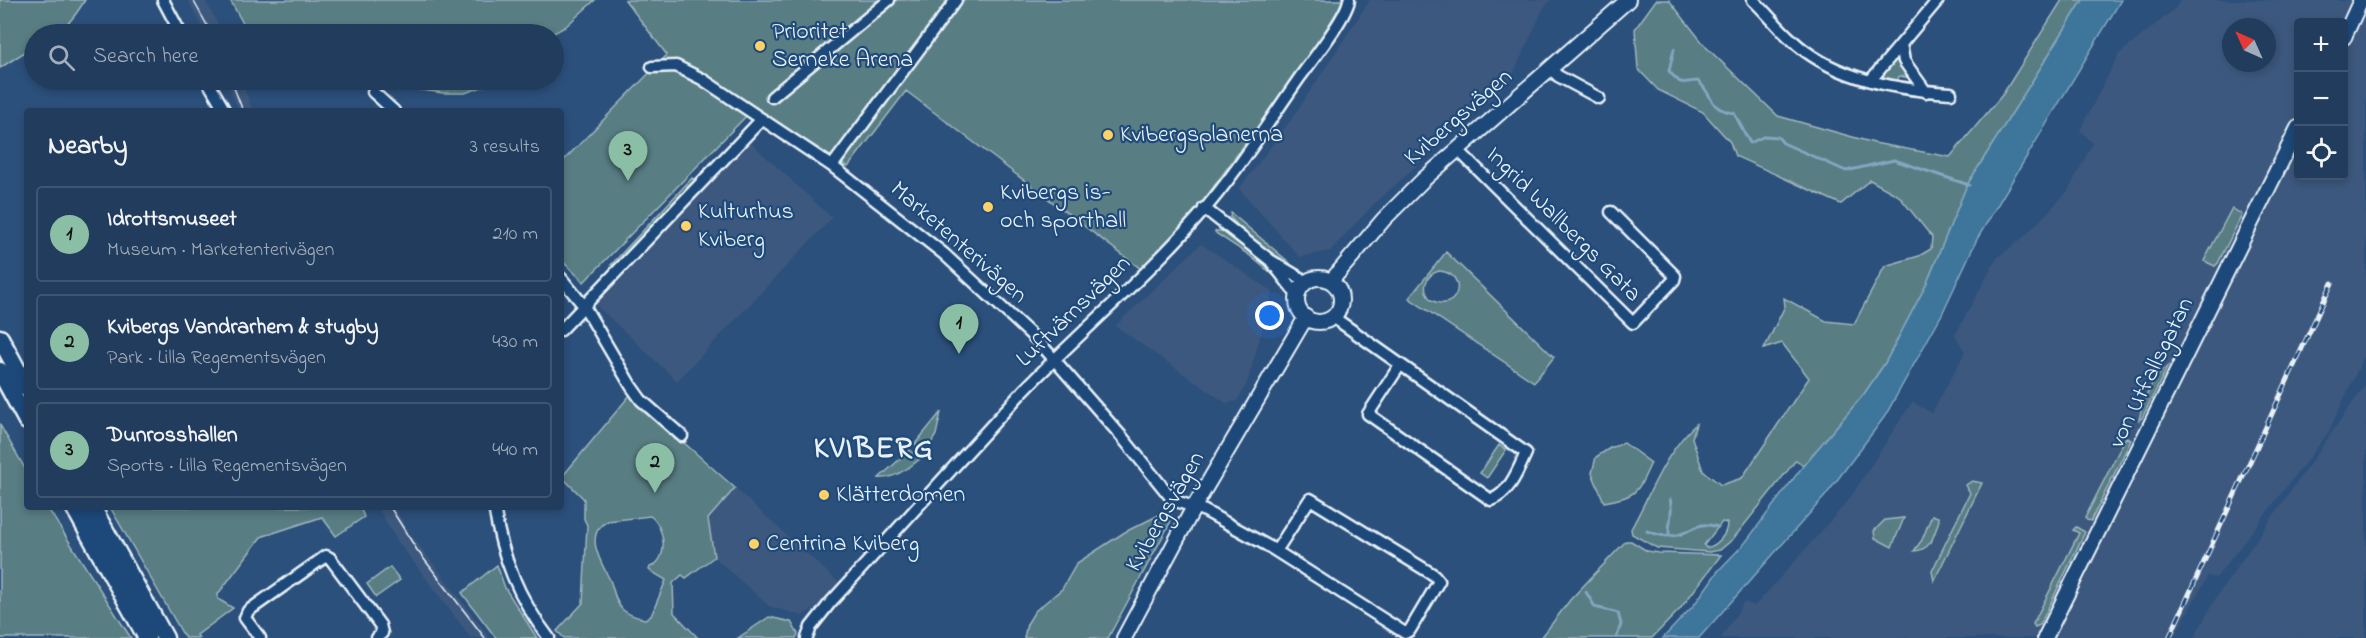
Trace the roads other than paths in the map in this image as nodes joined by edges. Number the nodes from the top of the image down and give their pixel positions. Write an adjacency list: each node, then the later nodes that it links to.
1 (163, 0): 9 (street)
2 (889, 0): 19 (street)
3 (956, 0): 26 (street)
4 (1349, 0): 27 (street, Luftvärnsvägen)
5 (1628, 0): 13 (street, Kvibergsvägen)
6 (1754, 0): 14 (street)
7 (2361, 0): 10 (street)
8 (1932, 2): 11 (street)
9 (176, 24)
10 (2348, 27)
11 (1901, 44): 14 (street); 17 (street)
12 (652, 68): 23 (street, Marketenterivägen)
13 (1550, 69): 20 (street); 25 (street, Kvibergsvägen)
14 (1870, 81): 17 (street)
15 (213, 90): 21 (street)
16 (373, 92): 22 (street)
17 (1926, 92): 18 (street)
18 (1951, 93)
19 (772, 97)
20 (1599, 98)
21 (223, 108)
22 (391, 108)
23 (762, 119): 26 (street, Marketenterivägen); 34 (street)
24 (2294, 136): 57 (street, von Utfallsgatan)
25 (1457, 149): 28 (street, Ingrid Wallbergs Gata); 30 (street, Kvibergsvägen)
26 (832, 166): 39 (street, Marketenterivägen)
27 (1204, 208): 29 (street); 39 (street, Luftvärnsvägen)
28 (1611, 212)
29 (1270, 260): 32 (street); 33 (street)
30 (1331, 281): 32 (street); 36 (street)
31 (564, 282): 34 (street)
32 (1307, 282): 33 (street)
33 (1298, 296): 35 (street)
34 (584, 306): 37 (street); 44 (street)
35 (1306, 317): 36 (street); 45 (street, Kvibergsvägen)
36 (1333, 317): 40 (street)
37 (564, 327)
38 (0, 338): 42 (main road)
39 (1053, 359): 45 (street, Marketenterivägen); 55 (street, Luftvärnsvägen)
40 (1400, 365): 40 (street)
41 (0, 372): 43 (main road)
42 (24, 382)
43 (24, 416)
44 (682, 436)
45 (1194, 507): 49 (street, Marketenterivägen); 56 (street, Kvibergsvägen)
46 (76, 510): 50 (main road)
47 (94, 510): 51 (main road)
48 (495, 510): 54 (street)
49 (1276, 551): 49 (street, Marketenterivägen)
50 (147, 638)
51 (165, 638)
52 (260, 638): 53 (street)
53 (377, 638)
54 (549, 638)
55 (807, 638)
56 (1124, 638)
57 (2045, 638)

